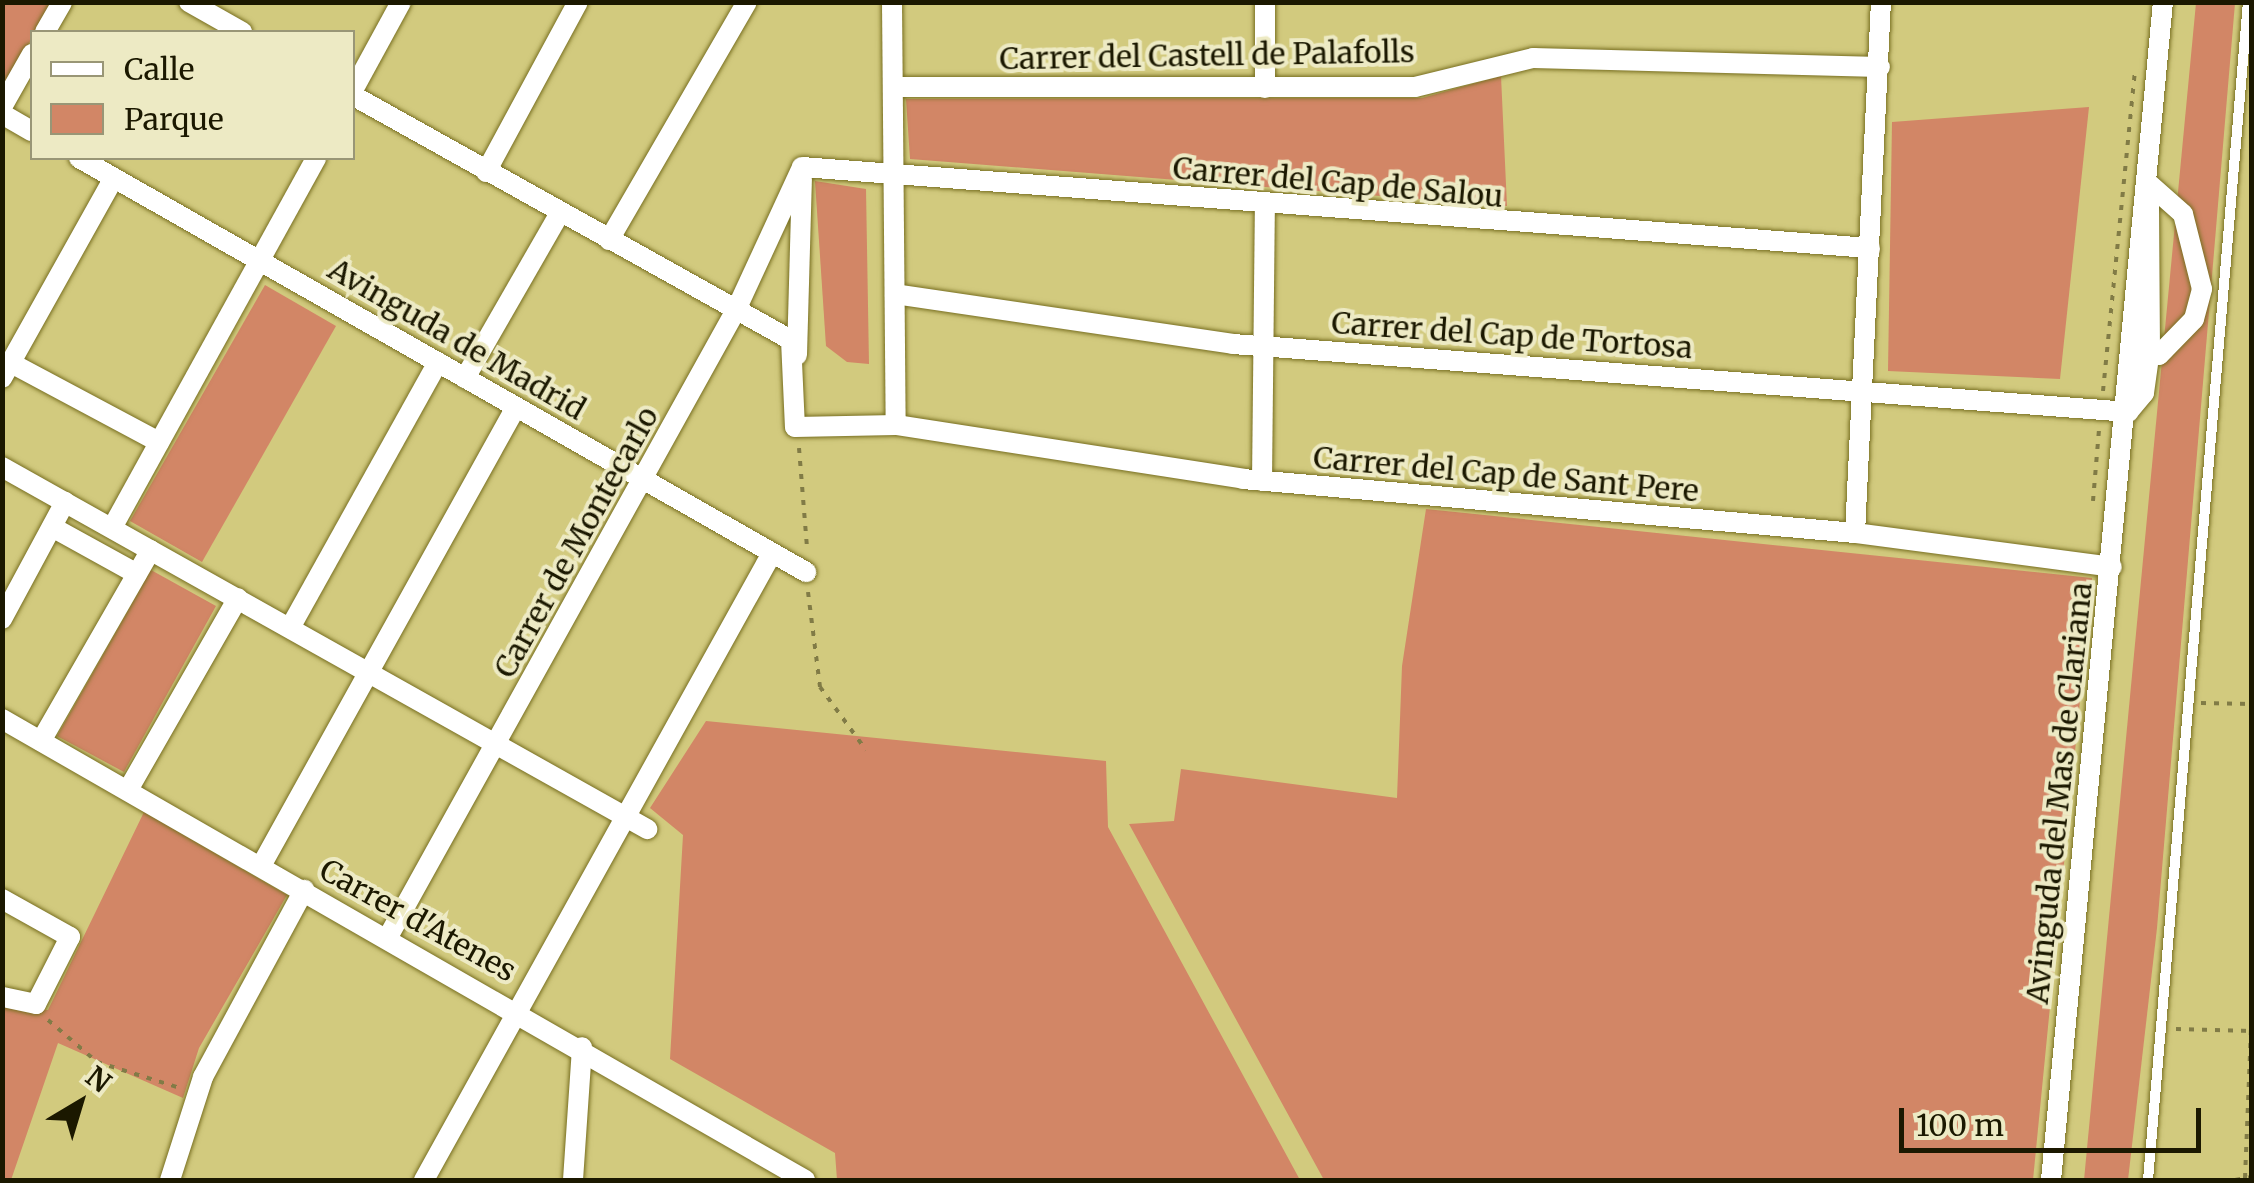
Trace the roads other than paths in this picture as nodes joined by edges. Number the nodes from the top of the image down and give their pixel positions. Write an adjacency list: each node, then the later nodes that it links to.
1 (62, 2): 12 (street)
2 (189, 2): 13 (street)
3 (400, 2): 18 (street)
4 (578, 2): 26 (street)
5 (747, 2): 32 (street)
6 (892, 2): 17 (street)
7 (1265, 2): 19 (street)
8 (1881, 2): 16 (street)
9 (2153, 2): 14 (street, Avinguda del Mas de Clariana)
10 (2163, 2): 14 (street, Avinguda del Mas de Clariana)
11 (2248, 2): 83 (lane)
12 (46, 30)
13 (238, 30)
14 (2158, 35): 29 (street, Avinguda del Mas de Clariana)
15 (30, 58): 21 (street)
16 (1880, 67): 19 (street, Carrer del Castell de Palafolls); 33 (street)
17 (892, 87): 19 (street, Carrer del Castell de Palafolls); 27 (street)
18 (355, 88)
19 (1265, 88)
20 (355, 96): 26 (street)
21 (2, 110): 22 (street)
22 (30, 130)
23 (82, 160): 28 (street, Avinguda de Madrid)
24 (315, 160): 35 (street)
25 (802, 167): 27 (street, Carrer del Cap de Salou); 37 (street, Carrer de Montecarlo); 47 (street)
26 (486, 172): 31 (street)
27 (894, 174): 30 (street, Carrer del Cap de Salou); 36 (street)
28 (114, 178): 35 (street, Avinguda de Madrid); 41 (street)
29 (2147, 182): 34 (street, Avinguda del Mas de Clariana); 39 (street, Avinguda del Mas de Clariana); 39 (street)
30 (1265, 206): 33 (street, Carrer del Cap de Salou); 38 (street)
31 (560, 212): 32 (street); 42 (street)
32 (610, 240): 37 (street)
33 (1870, 248): 43 (street)
34 (2136, 248): 39 (street, Avinguda del Mas de Clariana); 45 (street, Avinguda del Mas de Clariana)
35 (259, 260): 40 (street, Avinguda de Madrid); 48 (street)
36 (895, 294): 38 (street, Carrer del Cap de Tortosa); 46 (street)
37 (736, 310): 47 (street); 50 (street, Carrer de Montecarlo)
38 (1264, 347): 43 (street, Carrer del Cap de Tortosa); 51 (street)
39 (2150, 350): 45 (street, Avinguda del Mas de Clariana)
40 (438, 362): 42 (street, Avinguda de Madrid); 63 (street)
41 (6, 370): 48 (street)
42 (465, 378): 44 (street, Avinguda de Madrid)
43 (1862, 391): 45 (street, Carrer del Cap de Tortosa); 55 (street)
44 (516, 407): 50 (street, Avinguda de Madrid); 64 (street)
45 (2128, 412): 58 (street, Avinguda del Mas de Clariana)
46 (896, 424): 47 (street, Carrer del Cap de Sant Pere); 51 (street, Carrer del Cap de Sant Pere)
47 (795, 428)
48 (159, 442): 54 (street)
49 (2, 468): 52 (street)
50 (644, 480): 57 (street, Avinguda de Madrid); 67 (street, Carrer de Montecarlo)
51 (1262, 481): 55 (street, Carrer del Cap de Sant Pere)
52 (66, 502): 53 (street); 54 (street)
53 (52, 527): 60 (street); 62 (street)
54 (112, 528): 56 (street)
55 (1855, 534): 58 (street, Carrer del Cap de Sant Pere)
56 (151, 550): 60 (street); 61 (street)
57 (772, 552): 59 (street, Avinguda de Madrid); 69 (street)
58 (2112, 566): 82 (street, Avinguda del Mas de Clariana)
59 (806, 572)
60 (137, 574): 66 (street)
61 (238, 598): 63 (street); 68 (street)
62 (2, 619)
63 (290, 628): 64 (street)
64 (370, 673): 67 (street); 71 (street)
65 (2, 719): 66 (street, Carrer d'Atenes)
66 (41, 741): 68 (street, Carrer d'Atenes)
67 (499, 746): 69 (street); 74 (street, Carrer de Montecarlo)
68 (128, 790): 71 (street, Carrer d'Atenes)
69 (624, 816): 70 (street); 76 (street)
70 (647, 828)
71 (261, 866): 72 (street, Carrer d'Atenes)
72 (304, 890): 74 (street, Carrer d'Atenes); 79 (street)
73 (2, 898): 75 (street)
74 (388, 937): 76 (street, Carrer d'Atenes)
75 (2, 997)
76 (515, 1009): 77 (street, Carrer d'Atenes); 80 (street)
77 (582, 1047): 78 (street, Carrer d'Atenes); 81 (street)
78 (805, 1177)
79 (170, 1180)
80 (424, 1180)
81 (574, 1180)
82 (2051, 1180)
83 (2148, 1180)

